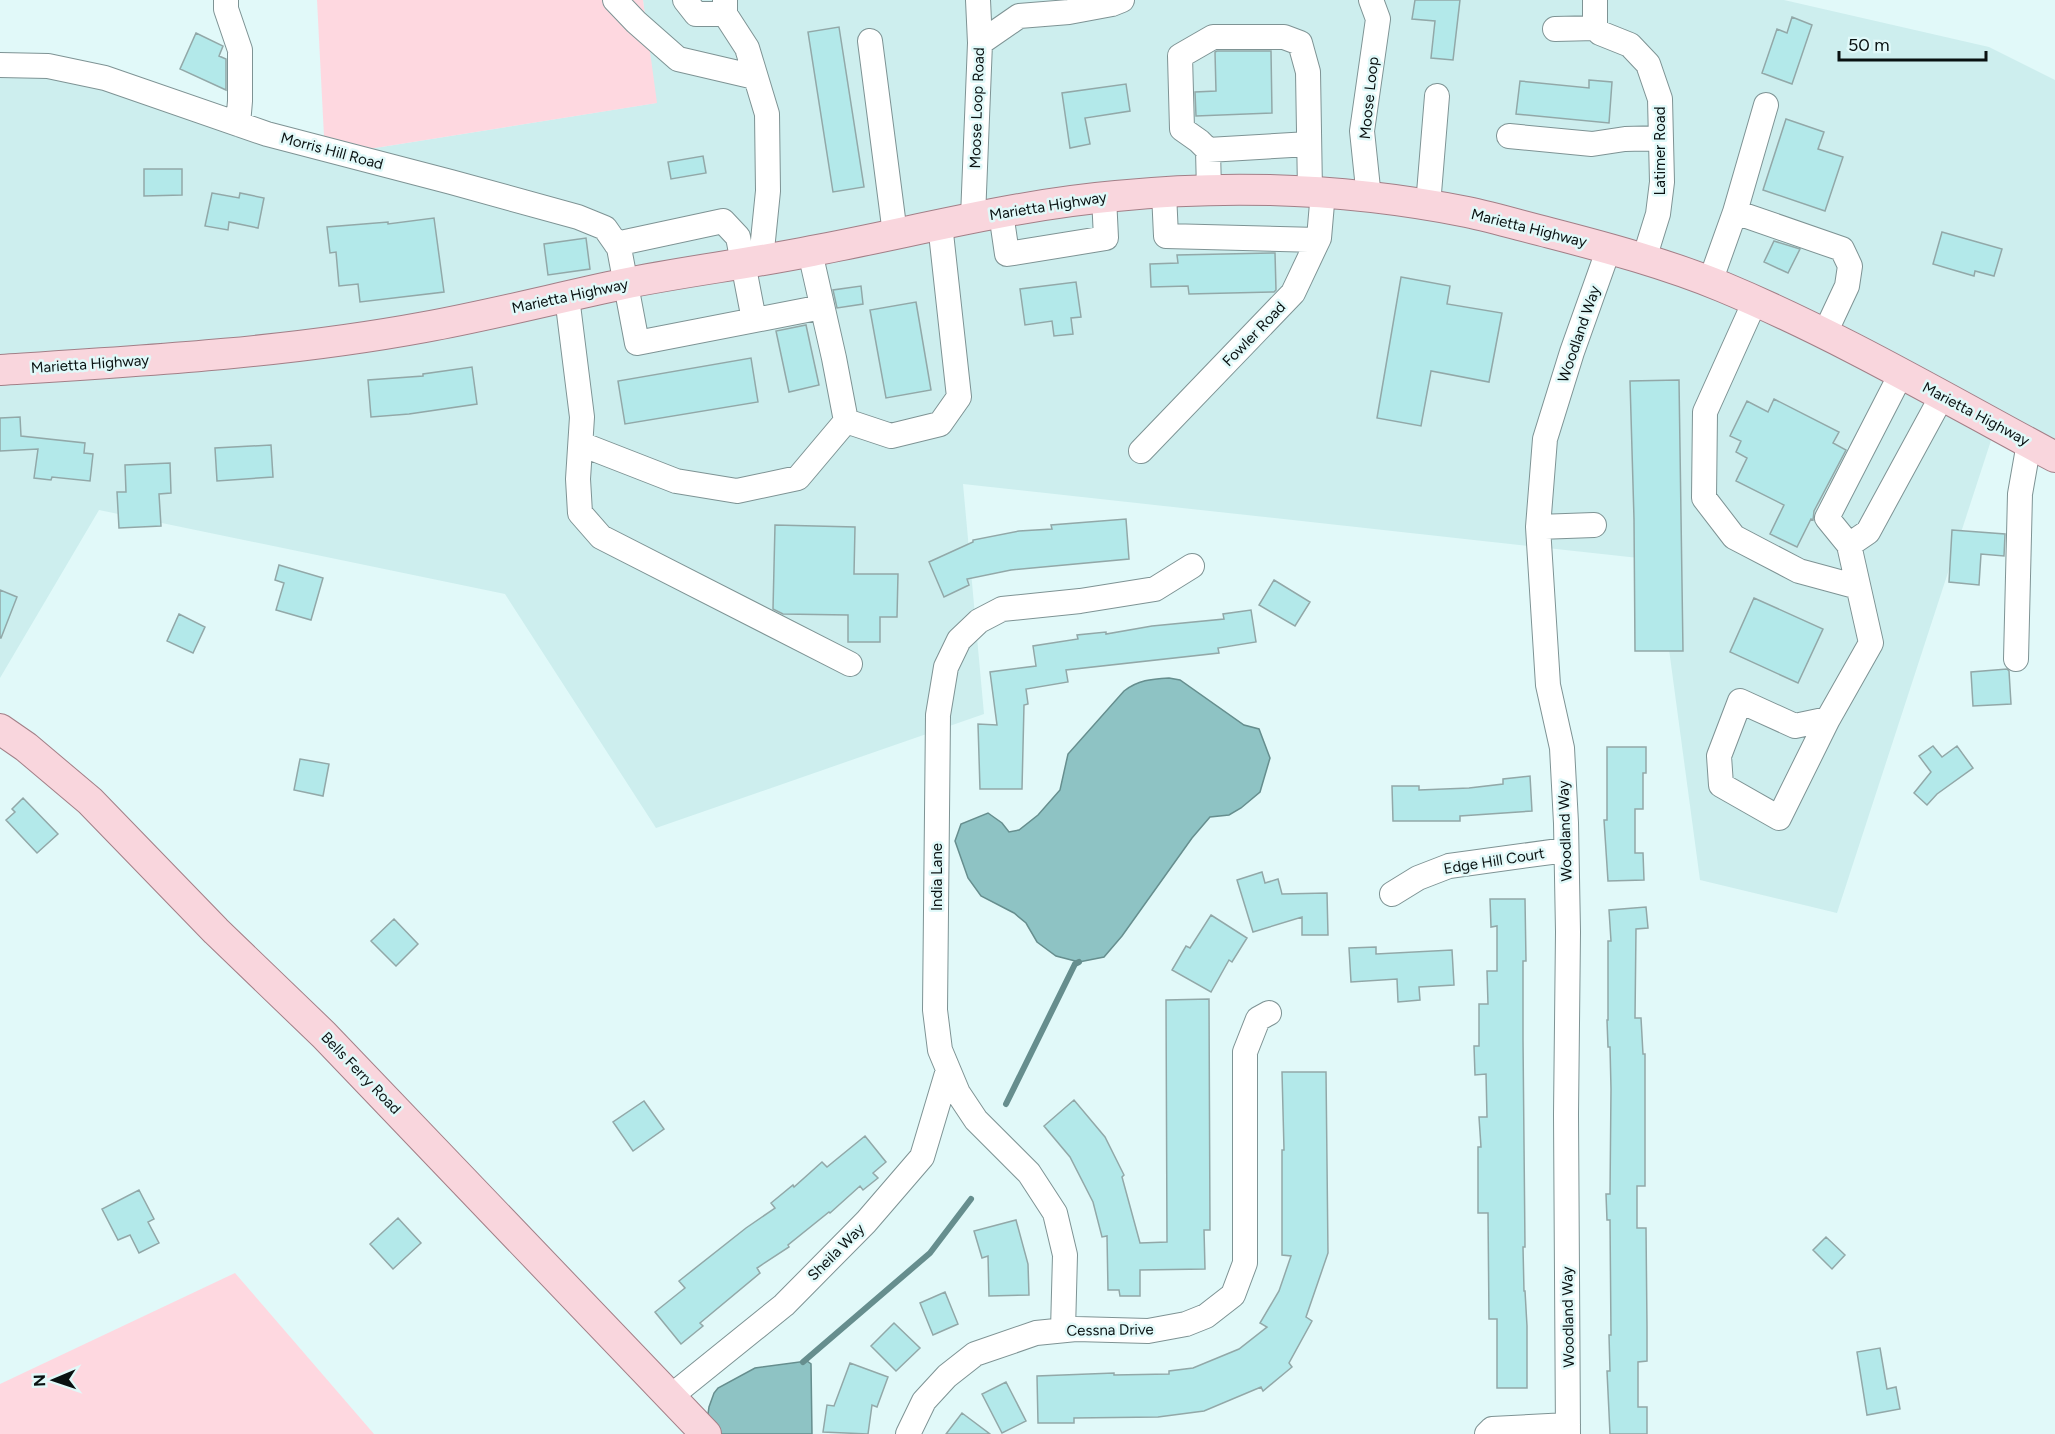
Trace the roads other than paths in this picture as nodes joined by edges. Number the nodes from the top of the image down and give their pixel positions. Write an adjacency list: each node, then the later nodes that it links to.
1 (226, 0): 17 (street)
2 (615, 0): 14 (street)
3 (685, 0): 8 (street)
4 (978, 0): 12 (street, Moose Loop Road)
5 (1122, 0): 12 (street)
6 (1371, 0): 26 (street, Moose Loop)
7 (1594, 0): 9 (street)
8 (725, 7): 14 (street)
9 (1595, 28): 10 (street); 19 (street, Latimer Road)
10 (1555, 29)
11 (870, 41): 31 (street)
12 (980, 43): 29 (street, Moose Loop Road)
13 (0, 65): 17 (street, Morris Hill Road)
14 (755, 76): 37 (street)
15 (1437, 96): 27 (street)
16 (1766, 105): 28 (street)
17 (238, 124): 33 (street, Morris Hill Road)
18 (1509, 136): 19 (street)
19 (1660, 138): 36 (street, Latimer Road)
20 (1309, 144): 21 (street); 21 (street); 23 (street, Fowler Road)
21 (1209, 150): 22 (street)
22 (1209, 191): 23 (main road, Marietta Highway); 24 (main road, Marietta Highway)
23 (1316, 192): 26 (main road, Marietta Highway); 32 (street, Fowler Road)
24 (1164, 194): 25 (main road, Marietta Highway); 32 (street)
25 (1104, 197): 29 (main road, Marietta Highway); 29 (street, Moose Loop Road)
26 (1369, 198): 27 (main road, Marietta Highway)
27 (1428, 205): 34 (main road, Marietta Highway)
28 (1735, 212): 38 (street); 44 (street)
29 (987, 215): 30 (main road, Marietta Highway)
30 (940, 224): 31 (main road, Marietta Highway); 50 (street)
31 (895, 234): 35 (main road, Marietta Highway)
32 (1318, 240): 53 (street, Fowler Road)
33 (616, 244): 37 (street); 39 (street, Morris Hill Road)
34 (1609, 248): 36 (main road, Marietta Highway); 56 (street, Woodland Way)
35 (810, 252): 37 (main road, Marietta Highway); 42 (street)
36 (1644, 259): 38 (main road, Marietta Highway)
37 (752, 262): 39 (main road, Marietta Highway); 43 (street)
38 (1710, 282): 41 (main road, Marietta Highway)
39 (627, 283): 40 (main road, Marietta Highway); 43 (street, Morris Hill Road)
40 (567, 297): 46 (main road, Marietta Highway); 52 (street)
41 (1755, 301): 44 (main road, Marietta Highway); 59 (street)
42 (822, 307): 43 (street); 50 (street)
43 (754, 320)
44 (1825, 333): 48 (main road, Marietta Highway)
45 (0, 358): 46 (street)
46 (31, 368): 47 (main road, Marietta Highway)
47 (0, 370)
48 (1901, 374): 49 (main road, Marietta Highway); 57 (street)
49 (1942, 396): 51 (main road, Marietta Highway); 57 (street)
50 (846, 422): 52 (street)
51 (2029, 443): 54 (main road, Marietta Highway); 60 (street)
52 (581, 444): 61 (street)
53 (1141, 451)
54 (2055, 457)
55 (1593, 525): 56 (street)
56 (1538, 527): 64 (street, Woodland Way)
57 (1849, 545): 59 (street)
58 (1192, 566): 67 (street, India Lane)
59 (1858, 587): 62 (street)
60 (2016, 659)
61 (850, 664)
62 (1828, 718): 62 (street)
63 (6, 741): 69 (main road, Bells Ferry Road)
64 (1566, 850): 65 (street, Edge Hill Court); 70 (street, Woodland Way)
65 (1392, 894)
66 (1269, 1013): 68 (street, Cessna Drive)
67 (948, 1070): 68 (street, India Lane); 69 (street, Sheila Way)
68 (1063, 1330): 72 (street, Cessna Drive)
69 (670, 1397): 71 (main road, Bells Ferry Road)
70 (1568, 1430): 73 (street, Woodland Way)
71 (706, 1434)
72 (908, 1434)
73 (1487, 1434)

